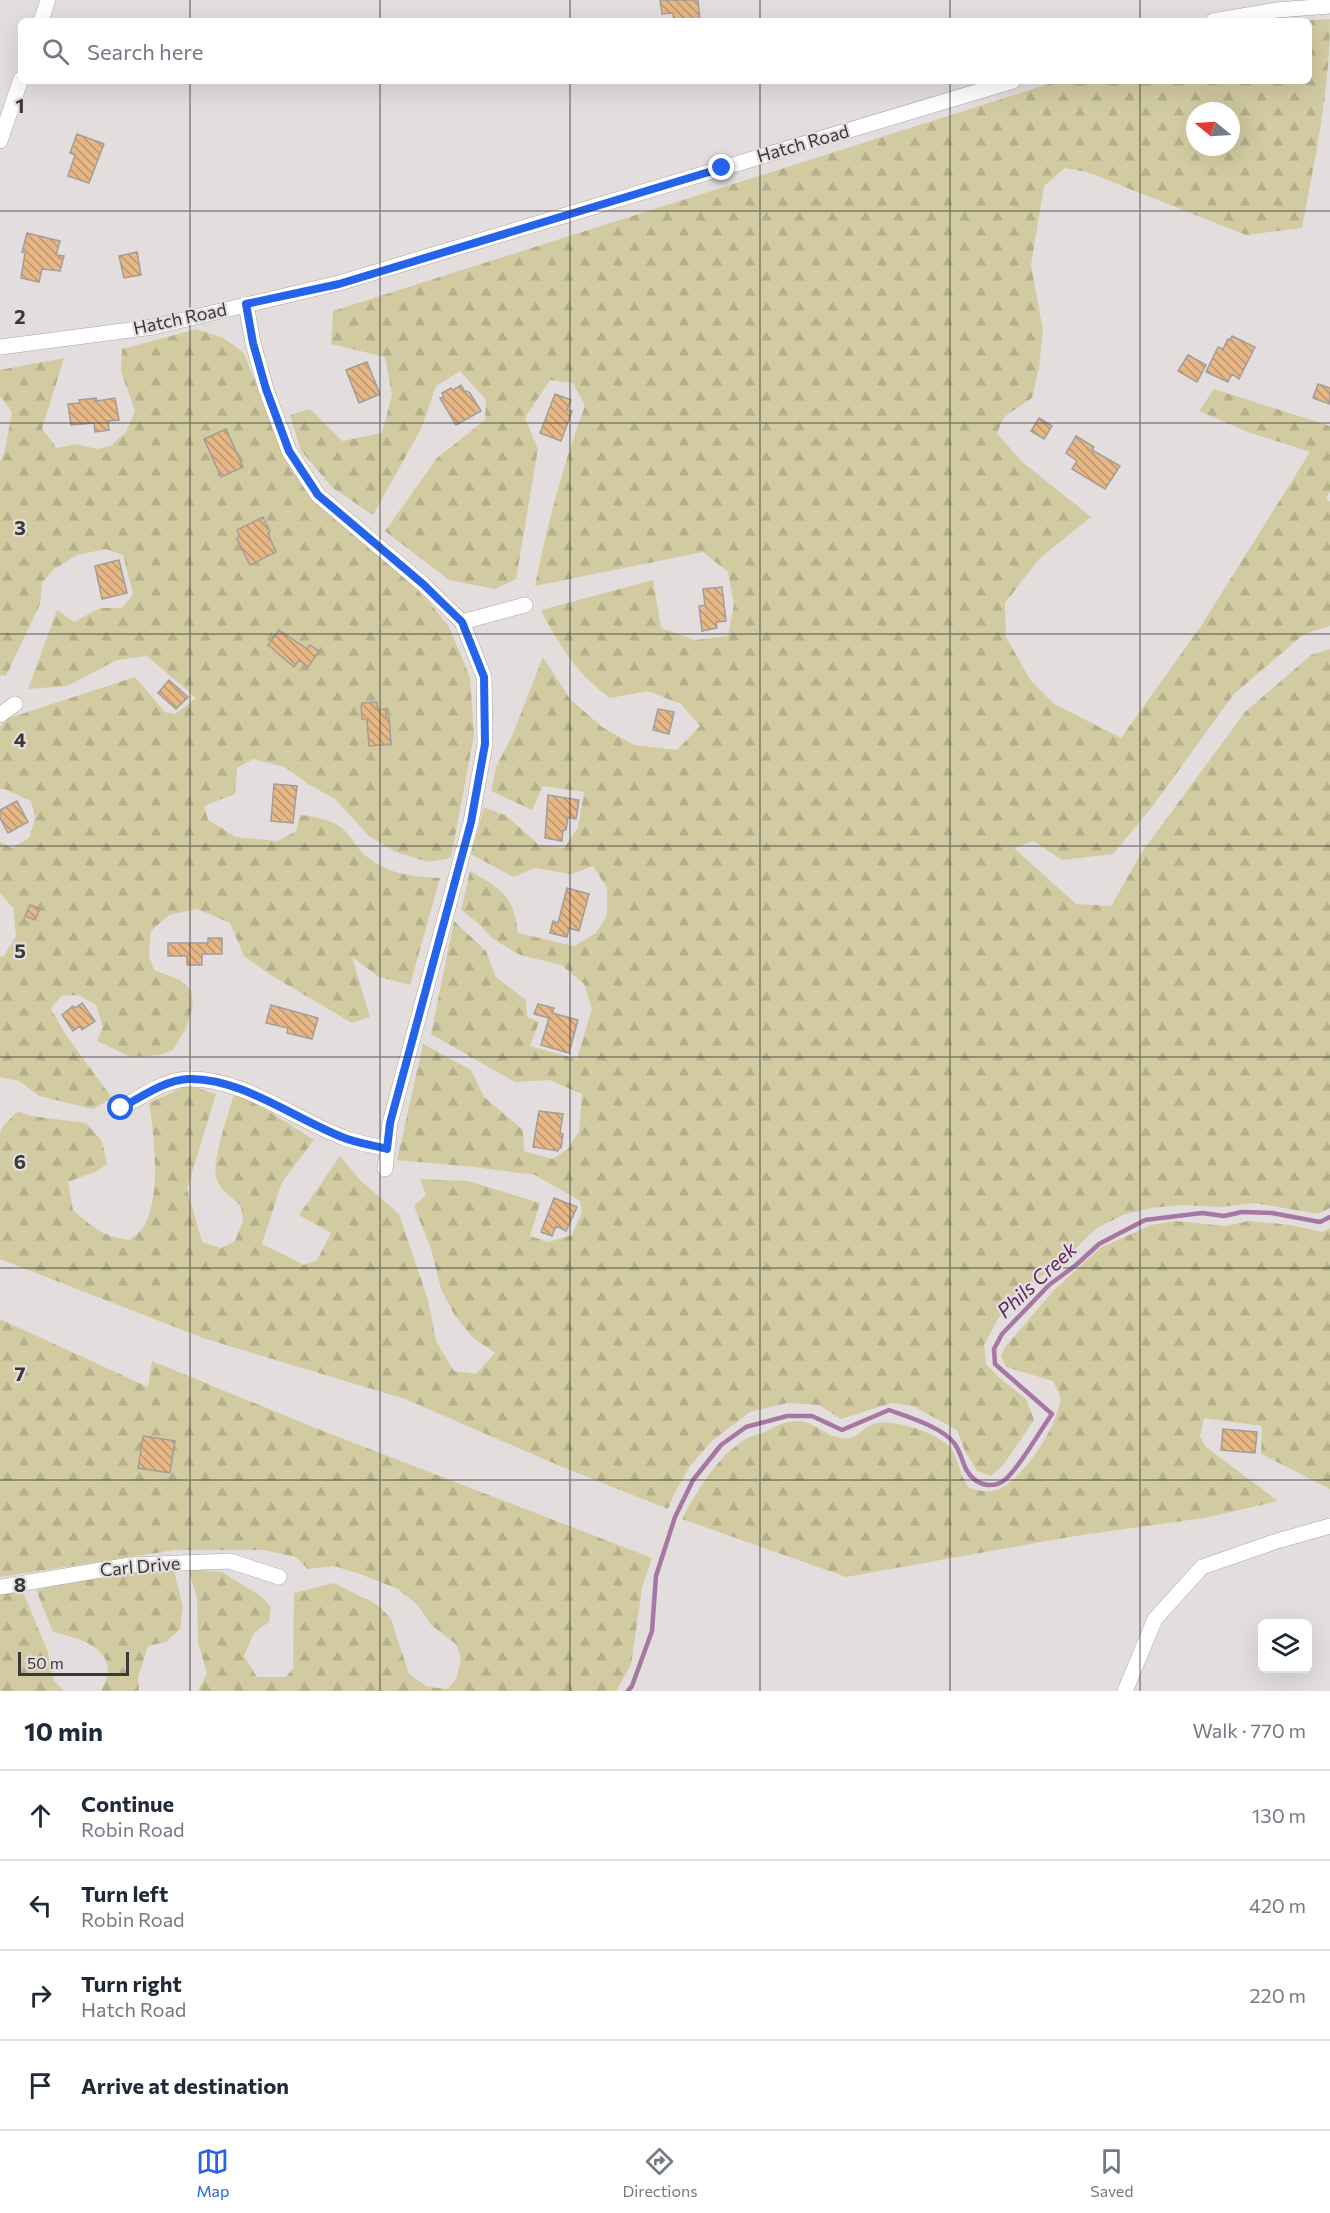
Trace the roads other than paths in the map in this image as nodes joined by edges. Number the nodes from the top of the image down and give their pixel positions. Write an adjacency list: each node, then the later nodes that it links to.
1 (48, 0): 3 (street)
2 (1330, 6): 4 (street)
3 (42, 18)
4 (1230, 18)
5 (19, 84): 7 (street)
6 (1003, 84): 8 (street, Hatch Road)
7 (0, 141)
8 (246, 304): 9 (street, Hatch Road); 11 (street)
9 (0, 346)
10 (525, 605): 11 (street)
11 (462, 622): 15 (street)
12 (15, 705): 13 (street)
13 (0, 716)
14 (121, 1108): 15 (street)
15 (387, 1149): 16 (street)
16 (385, 1169)
17 (1330, 1527): 20 (street)
18 (279, 1577): 19 (street, Carl Drive)
19 (0, 1587)
20 (1125, 1691)

